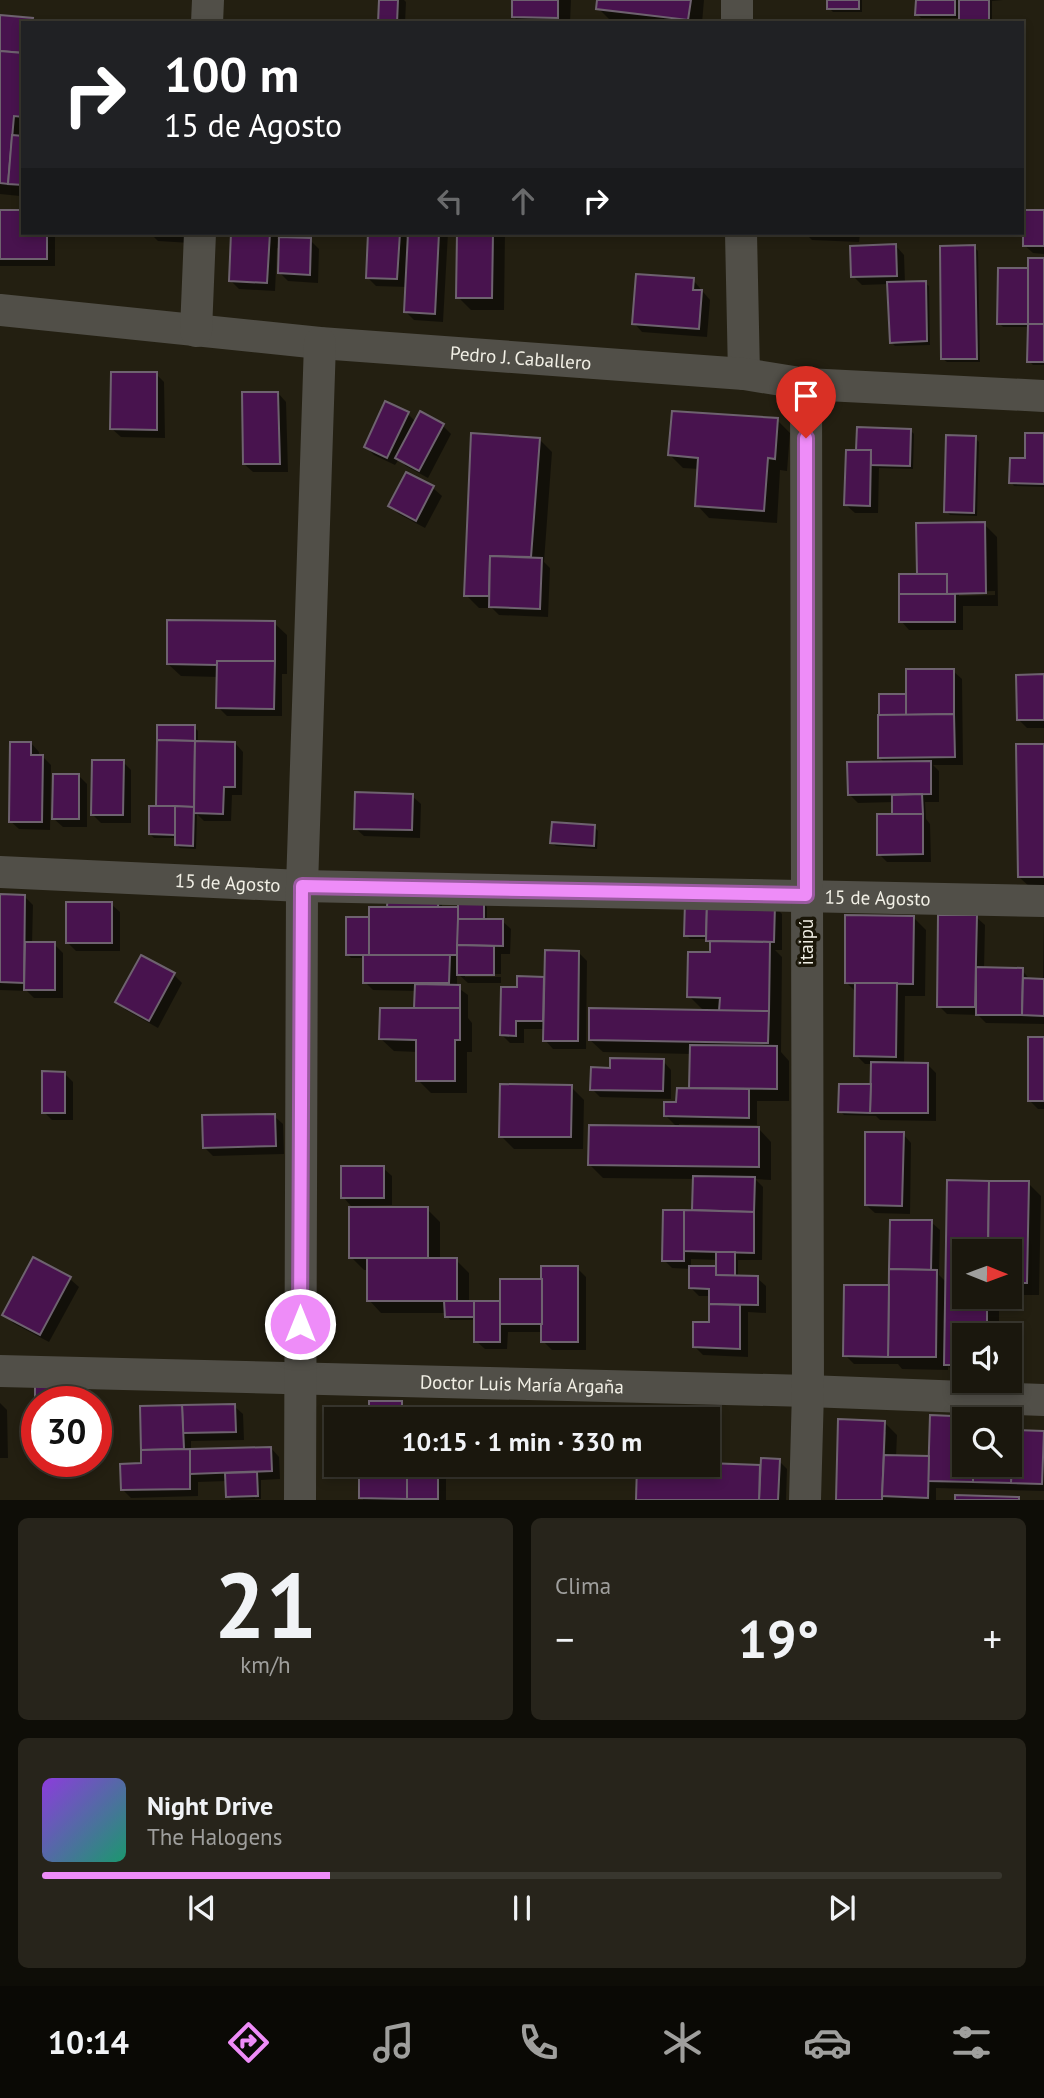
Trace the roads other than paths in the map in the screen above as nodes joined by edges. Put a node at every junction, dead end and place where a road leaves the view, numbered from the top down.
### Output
1 (208, 0) edge
2 (737, 0) edge
3 (207, 21) edge
4 (737, 21) edge
5 (200, 235) edge
6 (741, 235) edge
7 (0, 310) edge
8 (196, 331) junction
9 (320, 343) junction
10 (744, 374) junction
11 (806, 384) junction
12 (1044, 396) edge
13 (0, 872) edge
14 (302, 886) junction
15 (806, 895) junction
16 (1044, 901) edge
17 (0, 1371) edge
18 (300, 1378) junction
19 (808, 1391) junction
20 (1044, 1400) edge
21 (300, 1500) edge
22 (805, 1500) edge

1 - 3 street
2 - 4 street
5 - 8 street
6 - 10 street
7 - 8 street, Pedro J. Caballero
8 - 9 street, Pedro J. Caballero
9 - 10 street, Pedro J. Caballero
9 - 14 street
10 - 11 street, Pedro J. Caballero
11 - 12 street, Pedro J. Caballero
11 - 15 street, itaipú
13 - 14 street, 15 de Agosto
14 - 15 street, 15 de Agosto
14 - 18 street
15 - 16 street, 15 de Agosto
15 - 19 street, itaipú
17 - 18 street, Doctor Luis María Argaña
18 - 19 street, Doctor Luis María Argaña
18 - 21 street
19 - 20 street, Doctor Luis María Argaña
19 - 22 street, itaipú

